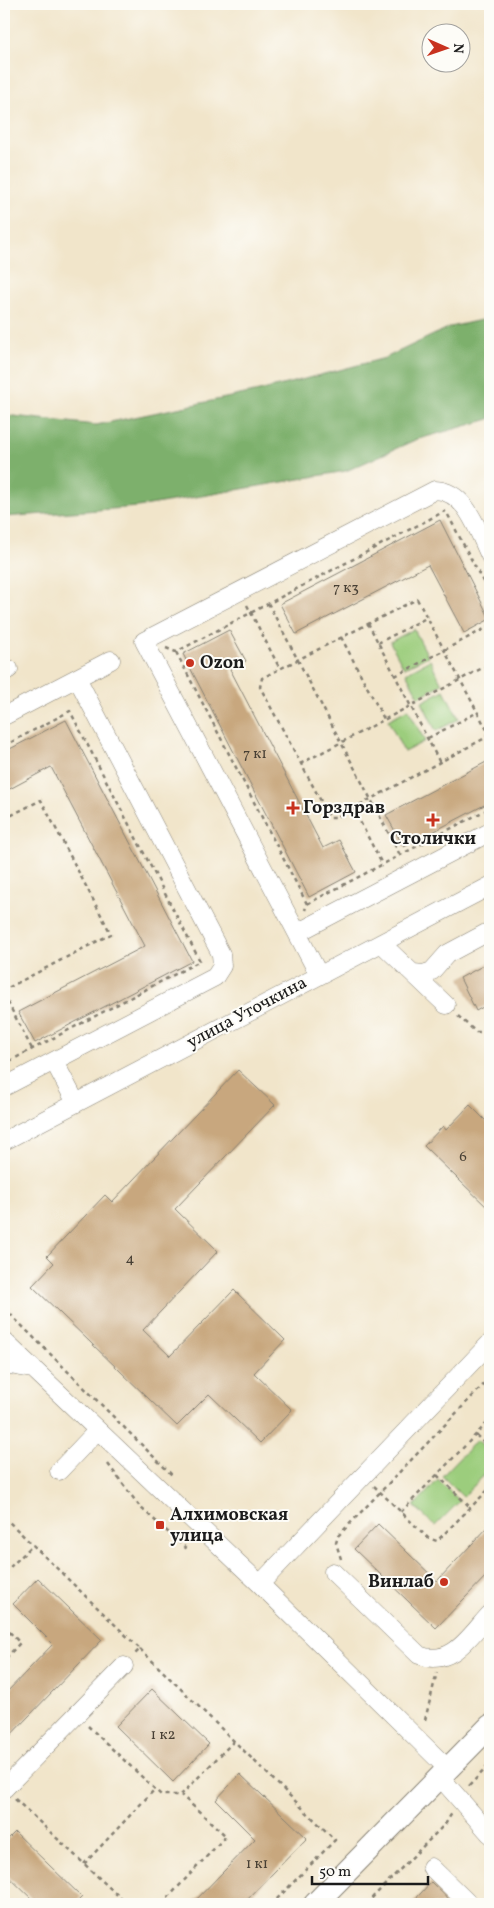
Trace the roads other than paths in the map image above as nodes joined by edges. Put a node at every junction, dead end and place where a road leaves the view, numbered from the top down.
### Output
1 (490, 556) edge
2 (111, 660) dead end
3 (77, 678) junction
4 (4, 716) edge
5 (490, 832) edge
6 (490, 886) edge
7 (490, 931) edge
8 (297, 933) junction
9 (381, 943) junction
10 (413, 973) junction
11 (319, 976) junction
12 (446, 1004) dead end
13 (54, 1060) junction
14 (4, 1087) edge
15 (76, 1103) junction
16 (4, 1141) edge
17 (4, 1341) edge
18 (490, 1343) edge
19 (4, 1364) edge
20 (32, 1369) junction
21 (97, 1430) junction
22 (59, 1471) dead end
23 (334, 1572) road end
24 (260, 1584) junction
25 (490, 1614) edge
26 (124, 1666) road end
27 (490, 1726) edge
28 (444, 1773) junction
29 (4, 1789) edge
30 (490, 1834) edge
31 (431, 1867) dead end
32 (315, 1904) edge
33 (469, 1904) edge

1 - 8 street
2 - 3 street
3 - 4 street
3 - 13 street
5 - 8 street
6 - 9 street, улица Уточкина
7 - 10 street
8 - 11 street
9 - 10 street
9 - 11 street, улица Уточкина
10 - 12 street
11 - 15 street, улица Уточкина
13 - 14 street
13 - 15 street
15 - 16 street, улица Уточкина
17 - 20 street
18 - 24 street
19 - 20 street
20 - 21 street
21 - 22 street
21 - 24 street
23 - 25 street
24 - 28 street
26 - 29 street
27 - 28 main road
28 - 30 street
28 - 32 main road
31 - 33 street

